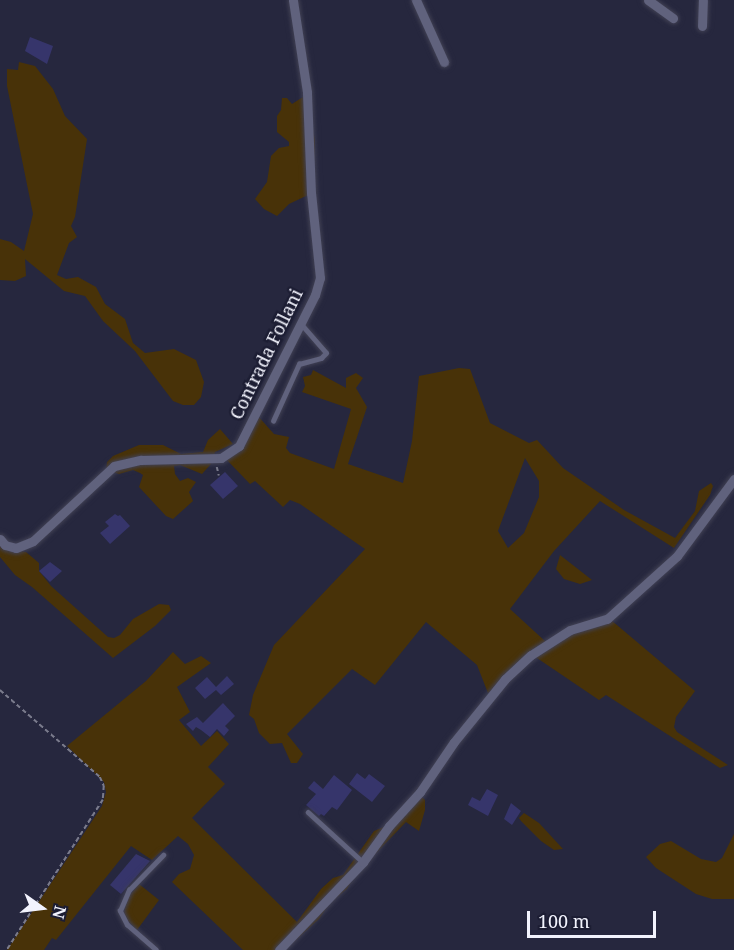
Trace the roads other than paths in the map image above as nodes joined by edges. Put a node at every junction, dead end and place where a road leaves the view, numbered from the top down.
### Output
1 (293, 0) edge
2 (416, 0) edge
3 (648, 0) edge
4 (703, 0) edge
5 (673, 18) dead end
6 (702, 26) dead end
7 (444, 62) dead end
8 (300, 324) junction
9 (273, 421) dead end
10 (734, 479) edge
11 (0, 539) edge
12 (308, 812) dead end
13 (163, 855) dead end
14 (363, 862) junction
15 (156, 950) edge
16 (279, 950) edge

1 - 8 street, Contrada Follani
2 - 7 street
3 - 5 street
4 - 6 street
8 - 9 lane
8 - 11 street, Contrada Follani
10 - 14 street
12 - 14 lane
13 - 15 lane
14 - 16 street

